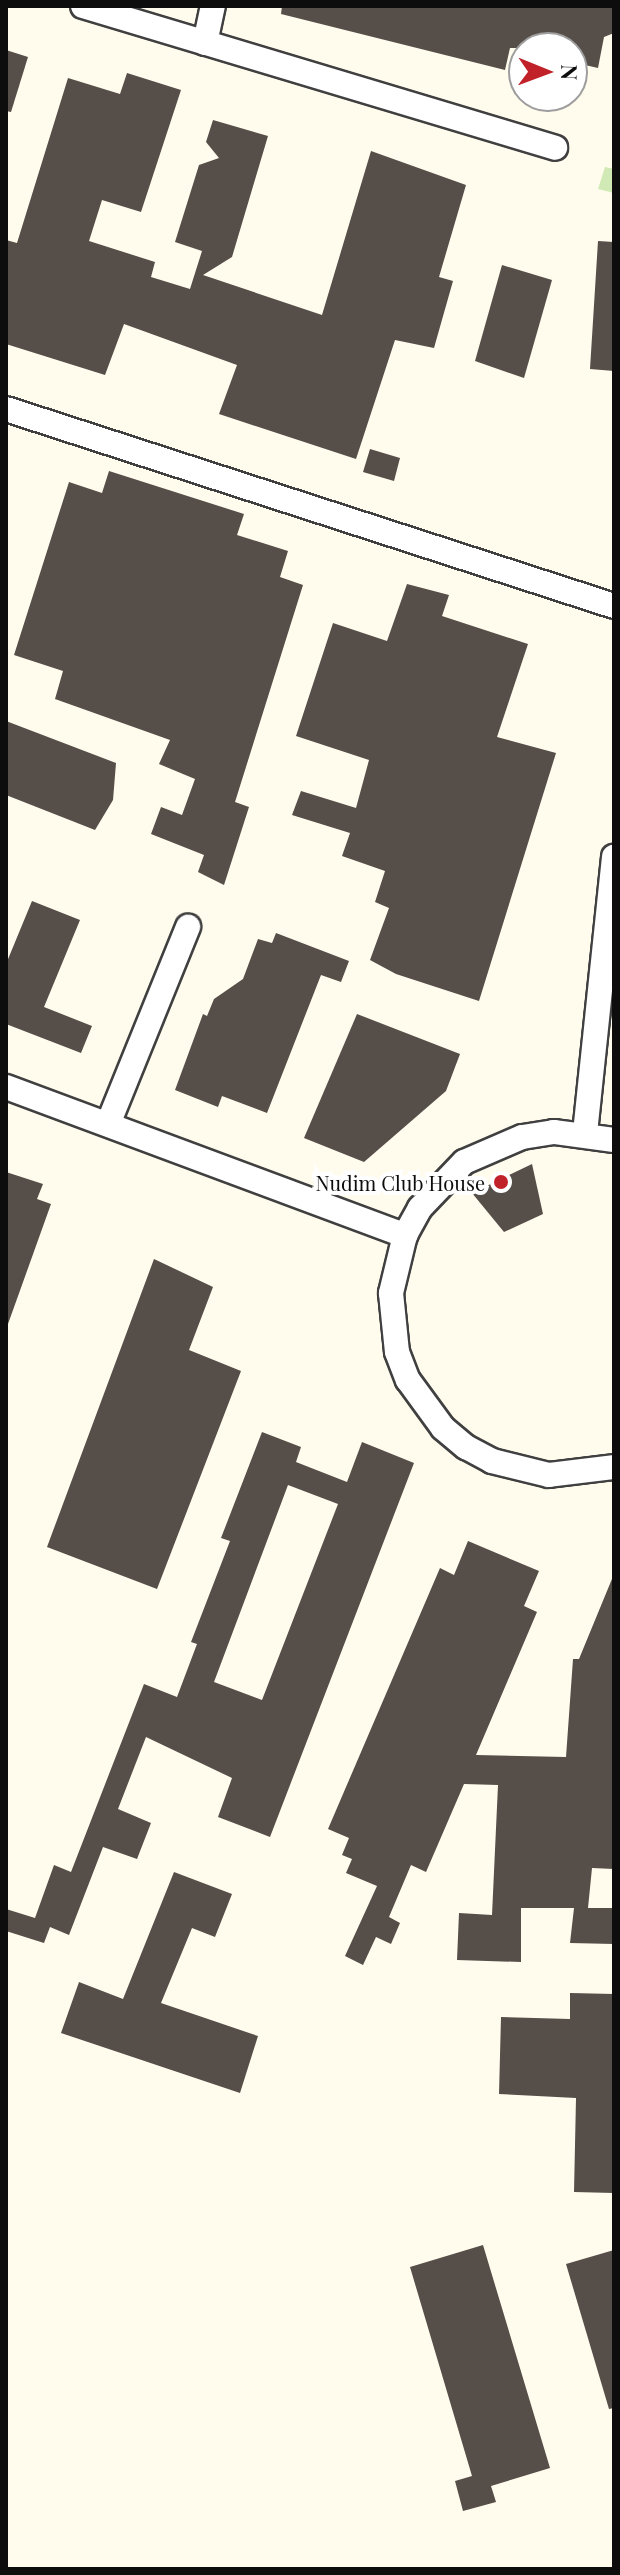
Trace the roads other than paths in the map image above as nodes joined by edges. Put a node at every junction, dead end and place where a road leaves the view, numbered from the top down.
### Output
1 (83, 6) edge
2 (213, 6) edge
3 (205, 43) junction
4 (555, 148) dead end
5 (6, 409) edge
6 (614, 606) edge
7 (614, 857) edge
8 (188, 927) dead end
9 (6, 1087) edge
10 (108, 1124) junction
11 (585, 1133) junction
12 (614, 1140) edge
13 (405, 1235) junction
14 (614, 1467) edge

1 - 3 street
2 - 3 street
3 - 4 street
5 - 6 street
7 - 11 street
8 - 10 street
9 - 10 street
10 - 13 street
11 - 12 street
11 - 13 street
13 - 14 street

